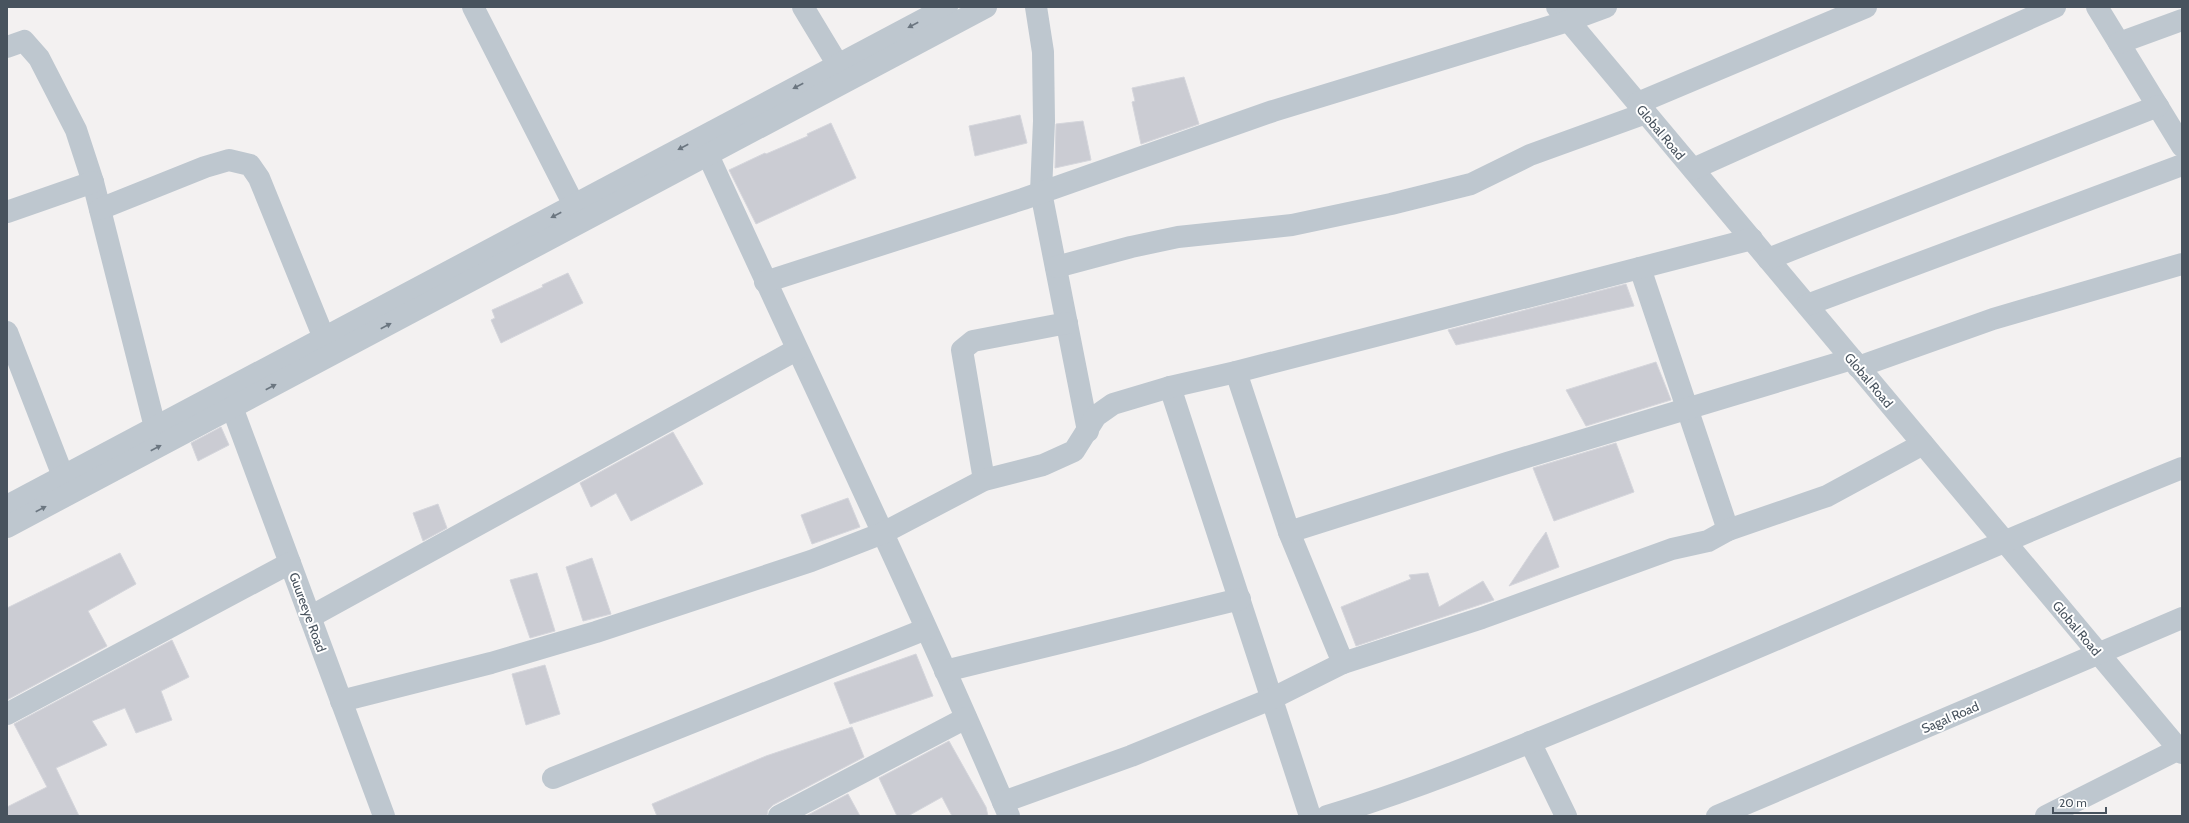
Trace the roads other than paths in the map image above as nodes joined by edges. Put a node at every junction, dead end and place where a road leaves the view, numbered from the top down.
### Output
1 (473, 7) edge
2 (803, 7) edge
3 (947, 7) edge
4 (986, 7) edge
5 (1036, 7) edge
6 (1606, 7) edge
7 (1866, 7) edge
8 (2055, 7) edge
9 (2097, 7) edge
10 (1563, 14) edge
11 (2182, 20) edge
12 (2119, 43) junction
13 (7, 47) edge
14 (838, 65) junction
15 (2158, 106) junction
16 (1642, 108) junction
17 (2181, 141) edge
18 (706, 146) junction
19 (2182, 165) edge
20 (1693, 170) junction
21 (93, 182) junction
22 (1041, 192) junction
23 (574, 205) junction
24 (100, 209) junction
25 (7, 212) edge
26 (1752, 240) junction
27 (1768, 259) junction
28 (2182, 264) edge
29 (1056, 268) junction
30 (1640, 268) junction
31 (765, 282) junction
32 (1806, 305) junction
33 (1067, 323) junction
34 (324, 338) junction
35 (8, 340) edge
36 (796, 350) junction
37 (1855, 363) junction
38 (1236, 372) junction
39 (1170, 387) junction
40 (232, 407) junction
41 (1687, 408) junction
42 (155, 427) junction
43 (1088, 431) junction
44 (1923, 444) junction
45 (2182, 468) edge
46 (63, 476) junction
47 (984, 480) junction
48 (7, 506) edge
49 (7, 527) edge
50 (1728, 530) junction
51 (1289, 532) junction
52 (883, 533) junction
53 (2004, 541) junction
54 (290, 563) junction
55 (1240, 599) junction
56 (310, 617) junction
57 (2182, 618) edge
58 (926, 629) junction
59 (2099, 654) junction
60 (1343, 663) junction
61 (945, 671) junction
62 (1271, 699) junction
63 (341, 701) junction
64 (7, 714) edge
65 (966, 718) junction
66 (1530, 742) junction
67 (2180, 751) edge
68 (553, 778) dead end
69 (1006, 809) edge
70 (384, 816) edge
71 (779, 816) edge
72 (1310, 816) edge
73 (1327, 816) edge
74 (1566, 816) edge
75 (1718, 816) edge
76 (2046, 816) edge

1 - 23 street
2 - 14 street
3 -> 14 street
4 - 18 street
5 - 22 street
6 - 10 street
7 - 16 street
8 - 20 street
9 - 12 street
10 - 16 street, Global Road
10 - 22 street
11 - 12 street
12 - 15 street
13 - 21 street
14 -> 18 street
15 - 17 street
15 - 27 street
16 - 20 street, Global Road
16 - 29 street
18 -> 23 street
18 - 31 street
40 -> 18 street
19 - 32 street
20 - 26 street, Global Road
21 - 24 street
21 - 25 street
22 - 29 street
22 - 31 street
23 -> 34 street
24 - 34 street
24 - 42 street
26 - 27 street, Global Road
26 - 30 street
27 - 32 street, Global Road
28 - 37 street
29 - 33 street
30 - 38 street
30 - 41 street
31 - 36 street
32 - 37 street, Global Road
33 - 43 street
33 - 47 street
34 - 42 street
35 - 46 street
36 - 52 street
36 - 56 street
37 - 41 street
37 - 44 street, Global Road
38 - 39 street
38 - 51 street
39 - 43 street
39 - 55 street
49 -> 40 street
40 - 54 street, Guureeye Road
41 - 50 street
41 - 51 street
42 - 46 street
43 - 47 street
44 - 50 street
44 - 53 street, Global Road
45 - 53 street
46 - 48 street
47 - 52 street
50 - 60 street
51 - 60 street
52 - 58 street
52 - 63 street
53 - 59 street, Global Road
53 - 66 street
54 - 56 street, Guureeye Road
54 - 64 street
55 - 61 street
55 - 62 street
56 - 63 street, Guureeye Road
57 - 59 street, Sagal Road
58 - 61 street
58 - 68 street
59 - 67 street, Global Road
59 - 75 street, Sagal Road
60 - 62 street
61 - 65 street
62 - 69 street
62 - 72 street
63 - 70 street, Guureeye Road
65 - 69 street
65 - 71 street
66 - 73 street
66 - 74 street
67 - 76 street

